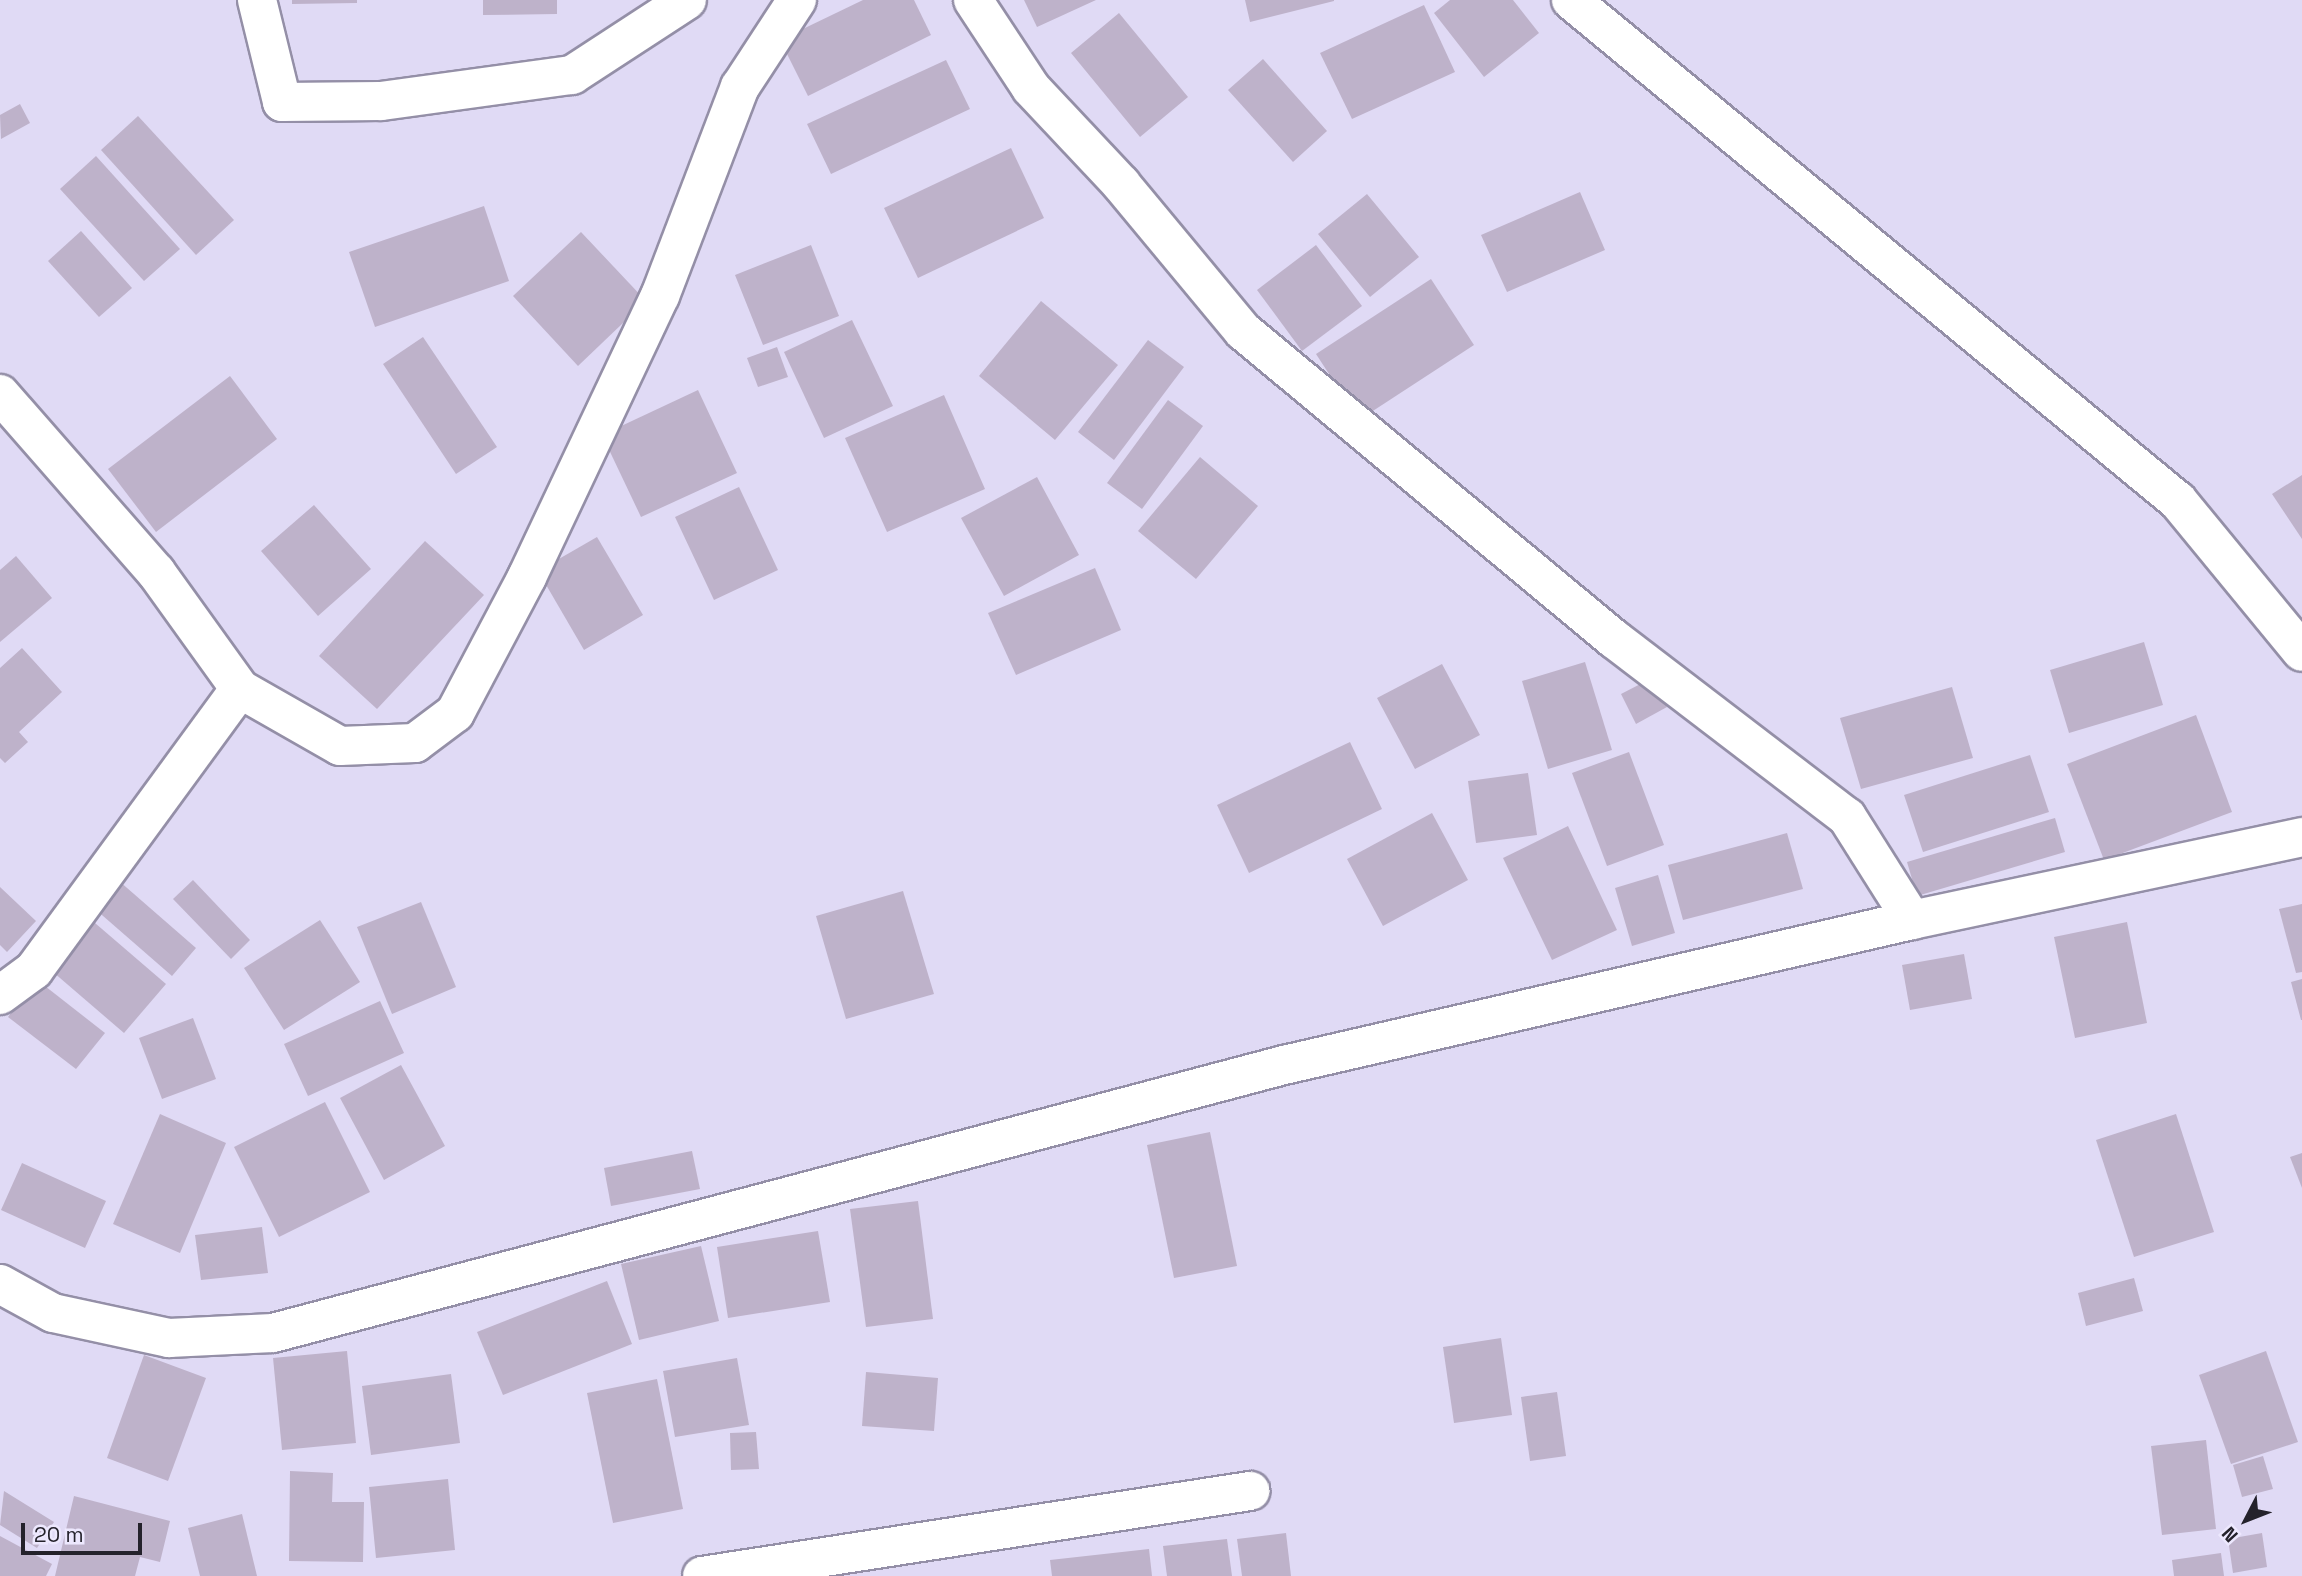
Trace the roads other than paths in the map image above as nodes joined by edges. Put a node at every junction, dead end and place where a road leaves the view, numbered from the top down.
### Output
1 (257, 0) edge
2 (687, 0) edge
3 (797, 0) edge
4 (972, 0) edge
5 (1571, 0) edge
6 (0, 395) edge
7 (2302, 652) edge
8 (240, 689) junction
9 (2302, 837) edge
10 (1912, 920) junction
11 (0, 995) edge
12 (0, 1284) edge
13 (1250, 1491) dead end
14 (702, 1576) edge

1 - 2 street
3 - 8 street
4 - 10 street
5 - 7 street
6 - 8 street
8 - 11 street
9 - 10 street
10 - 12 street
13 - 14 street

